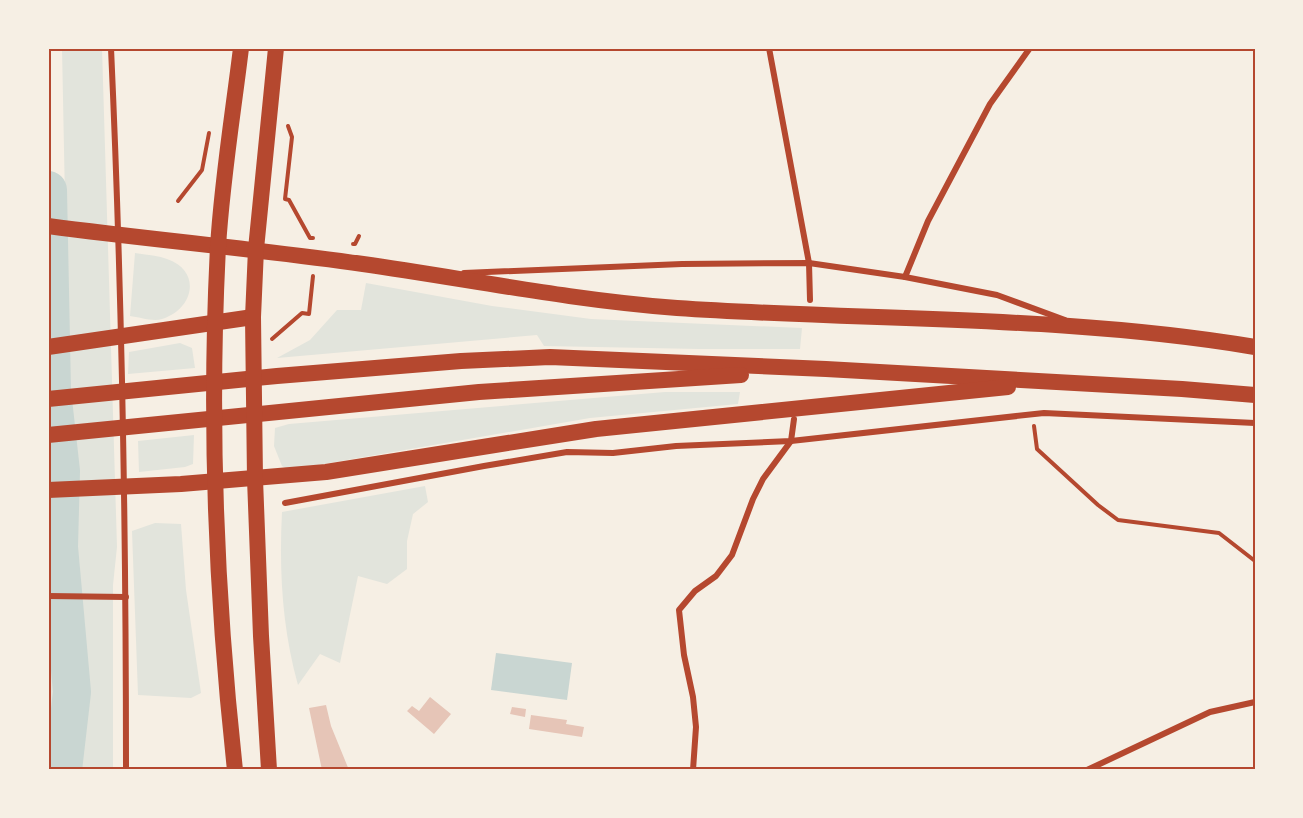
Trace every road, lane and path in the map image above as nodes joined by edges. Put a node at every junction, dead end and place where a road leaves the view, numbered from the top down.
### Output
1 (111, 48) edge
2 (241, 48) edge
3 (276, 48) edge
4 (768, 48) edge
5 (1030, 48) edge
6 (287, 123) dead end
7 (210, 125) dead end
8 (178, 201) dead end
9 (48, 226) edge
10 (359, 236) dead end
11 (318, 239) dead end
12 (355, 244) dead end
13 (218, 245) junction
14 (256, 249) junction
15 (809, 263) junction
16 (314, 271) dead end
17 (434, 274) junction
18 (905, 277) junction
19 (810, 300) dead end
20 (253, 317) junction
21 (216, 322) junction
22 (1083, 326) junction
23 (274, 340) dead end
24 (48, 347) edge
25 (1255, 347) edge
26 (826, 369) junction
27 (1050, 381) junction
28 (1255, 395) edge
29 (48, 399) edge
30 (1033, 414) junction
31 (794, 419) dead end
32 (1255, 423) edge
33 (48, 435) edge
34 (791, 441) junction
35 (255, 479) junction
36 (215, 482) junction
37 (48, 490) edge
38 (285, 503) dead end
39 (1255, 561) edge
40 (48, 596) edge
41 (126, 597) junction
42 (1255, 702) edge
43 (126, 770) edge
44 (235, 770) edge
45 (269, 770) edge
46 (693, 770) edge
47 (1087, 770) edge

1 - 41 street
2 - 13 highway
3 - 14 highway
4 - 15 street
5 - 18 street
6 - 11 path
7 - 8 path
9 - 13 highway
10 - 12 path
13 - 14 highway
13 - 21 highway
14 - 17 highway
14 - 20 highway
15 - 17 street
15 - 18 street
15 - 19 street
16 - 23 path
17 - 22 highway
18 - 22 street
20 - 21 highway
20 - 35 highway
21 - 24 highway
21 - 36 highway
22 - 25 highway
26 - 27 highway
26 - 29 highway
26 - 33 highway
27 - 28 highway
27 - 35 highway
30 - 32 street
30 - 34 street
30 - 39 path
31 - 34 street
34 - 38 street
34 - 46 street
35 - 36 highway
35 - 45 highway
36 - 37 highway
36 - 44 highway
40 - 41 street
41 - 43 street
42 - 47 street

